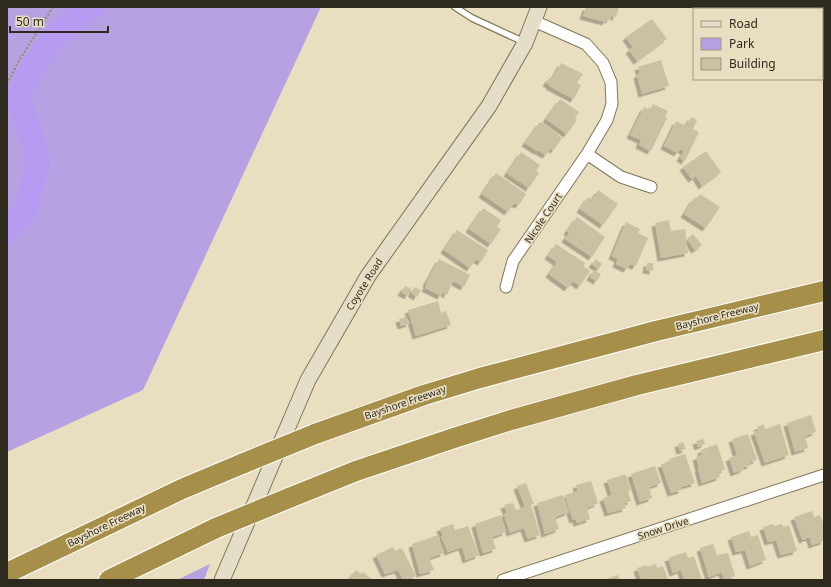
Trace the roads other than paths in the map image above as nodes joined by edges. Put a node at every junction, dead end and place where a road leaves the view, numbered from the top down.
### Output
1 (455, 7) edge
2 (536, 14) edge
3 (525, 43) junction
4 (586, 154) junction
5 (651, 187) dead end
6 (506, 287) dead end
7 (824, 291) edge
8 (824, 340) edge
9 (824, 475) edge
10 (7, 573) edge
11 (109, 580) edge
12 (222, 580) edge
13 (503, 580) edge

1 - 3 lane
2 - 3 street, Coyote Road
2 - 4 street, Nicole Court
3 - 12 street, Coyote Road
4 - 5 street
4 - 6 street, Nicole Court
7 - 10 highway, Bayshore Freeway, bridge
8 - 11 highway, bridge
9 - 13 street, Snow Drive

